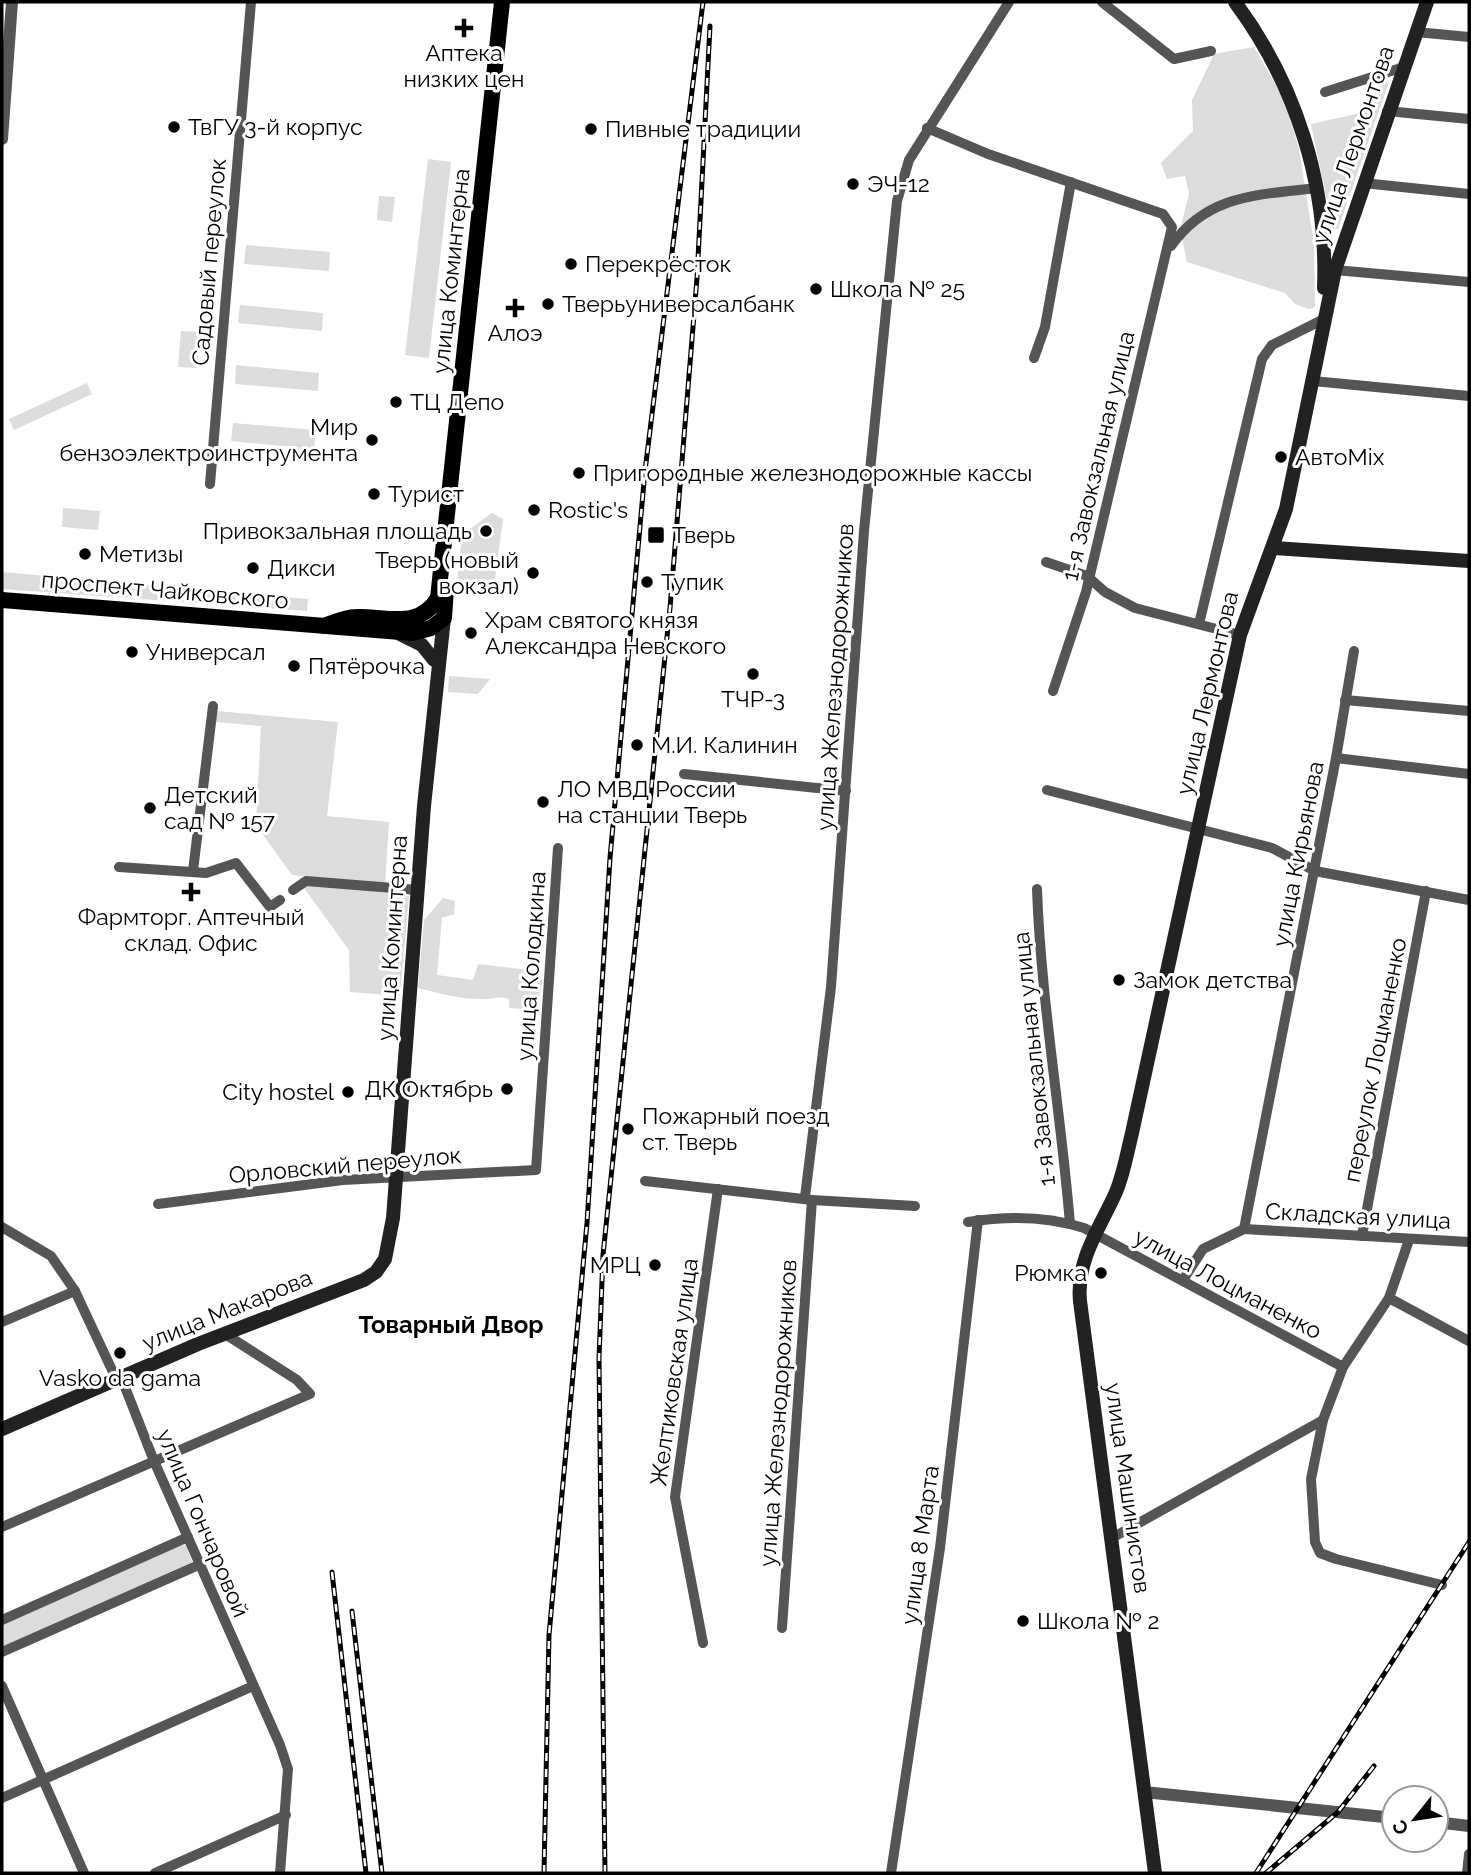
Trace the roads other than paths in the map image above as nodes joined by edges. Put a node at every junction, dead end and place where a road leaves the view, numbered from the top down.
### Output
1 (12, 2) edge
2 (251, 2) edge
3 (491, 2) edge
4 (502, 2) edge
5 (1009, 2) edge
6 (1102, 2) edge
7 (1235, 2) edge
8 (1427, 2) edge
9 (1416, 32) junction
10 (1469, 37) edge
11 (1212, 51) dead end
12 (1404, 66) junction
13 (1325, 92) dead end
14 (1387, 111) junction
15 (1469, 119) edge
16 (927, 128) junction
17 (2, 139) edge
18 (1071, 182) junction
19 (1363, 183) junction
20 (1317, 188) junction
21 (1469, 194) edge
22 (1168, 250) junction
23 (1335, 271) junction
24 (1469, 282) edge
25 (1321, 326) junction
26 (1034, 358) dead end
27 (1313, 381) junction
28 (1469, 396) edge
29 (210, 484) dead end
30 (445, 544) junction
31 (1274, 548) junction
32 (1469, 561) edge
33 (1046, 562) dead end
34 (1087, 576) junction
35 (438, 598) junction
36 (2, 600) edge
37 (408, 621) junction
38 (1199, 624) junction
39 (324, 625) junction
40 (436, 627) junction
41 (392, 631) junction
42 (1240, 635) junction
43 (1354, 651) dead end
44 (438, 656) junction
45 (1053, 691) dead end
46 (1345, 700) junction
47 (213, 706) dead end
48 (1469, 711) edge
49 (1336, 758) junction
50 (684, 774) dead end
51 (1469, 774) edge
52 (1047, 790) dead end
53 (846, 791) junction
54 (1198, 827) junction
55 (558, 848) dead end
56 (119, 867) dead end
57 (1315, 871) junction
58 (193, 872) junction
59 (1037, 889) dead end
60 (293, 890) dead end
61 (418, 890) junction
62 (1426, 891) junction
63 (280, 900) dead end
64 (1469, 900) edge
65 (536, 1170) joint
66 (396, 1176) junction
67 (645, 1181) dead end
68 (718, 1189) junction
69 (808, 1199) junction
70 (158, 1203) dead end
71 (915, 1206) dead end
72 (1070, 1224) junction
73 (2, 1227) edge
74 (1244, 1229) junction
75 (1094, 1235) junction
76 (1362, 1236) junction
77 (1409, 1240) junction
78 (1469, 1242) edge
79 (1183, 1280) junction
80 (75, 1291) junction
81 (1389, 1298) junction
82 (2, 1322) edge
83 (225, 1334) junction
84 (1469, 1341) edge
85 (1343, 1367) junction
86 (119, 1377) junction
87 (1323, 1420) junction
88 (2, 1429) edge
89 (154, 1461) junction
90 (2, 1527) edge
91 (188, 1537) junction
92 (1112, 1538) junction
93 (201, 1564) junction
94 (1442, 1585) dead end
95 (2, 1620) edge
96 (782, 1628) dead end
97 (703, 1643) dead end
98 (2, 1651) edge
99 (2, 1686) edge
100 (253, 1686) junction
101 (43, 1780) junction
102 (1144, 1792) junction
103 (2, 1798) edge
104 (286, 1815) junction
105 (1380, 1817) edge
106 (1450, 1824) edge
107 (1469, 1826) edge
108 (1469, 1854) edge
109 (84, 1873) edge
110 (155, 1873) edge
111 (280, 1873) edge
112 (891, 1873) edge
113 (1155, 1873) edge
114 (1467, 1873) edge

1 - 17 street
2 - 29 street, Садовый переулок
3 - 4 street
4 - 30 main road, улица Коминтерна
5 - 16 street, улица Железнодорожников
6 - 11 street
7 - 20 main road
8 - 9 main road, улица Лермонтова
9 - 10 street
9 - 12 main road, улица Лермонтова
12 - 13 street
12 - 14 main road, улица Лермонтова
14 - 15 street
14 - 19 main road, улица Лермонтова
16 - 18 street
16 - 53 street, улица Железнодорожников
18 - 22 street, 1-я Завокзальная улица
18 - 26 street
19 - 21 street
19 - 23 main road, улица Лермонтова
20 - 22 street
20 - 25 main road
22 - 34 street, 1-я Завокзальная улица
23 - 24 street
23 - 25 main road, улица Лермонтова
25 - 27 main road, улица Лермонтова
25 - 38 street
27 - 28 street
27 - 31 main road, улица Лермонтова
30 - 35 main road, улица Коминтерна
30 - 40 main road, улица Коминтерна
31 - 32 main road
31 - 42 main road, улица Лермонтова
33 - 34 street
34 - 38 street
34 - 45 street, 1-я Завокзальная улица
35 - 37 main road
35 - 40 main road, улица Коминтерна
36 - 39 main road, проспект Чайковского
37 - 39 main road, проспект Чайковского
37 - 40 main road
38 - 42 street
39 - 41 main road, проспект Чайковского
40 - 41 main road, проспект Чайковского
40 - 44 main road, улица Коминтерна
41 - 44 main road
42 - 54 main road, улица Лермонтова
43 - 46 street, улица Кирьянова
44 - 61 main road, улица Коминтерна
46 - 48 street
46 - 49 street, улица Кирьянова
47 - 58 street
49 - 51 street
49 - 57 street, улица Кирьянова
50 - 53 street
52 - 54 street
53 - 69 street, улица Железнодорожников
54 - 57 street
54 - 75 main road, улица Лермонтова
55 - 65 street, улица Колодкина
56 - 58 street
57 - 62 street
57 - 74 street, улица Кирьянова
58 - 63 street
59 - 72 street, 1-я Завокзальная улица
60 - 61 street
61 - 66 main road, улица Коминтерна
62 - 64 street
62 - 76 street, переулок Лоцманенко
65 - 66 street, Орловский переулок
66 - 70 street, Орловский переулок
66 - 83 main road, улица Макарова
67 - 68 street
68 - 69 street
68 - 97 street, Желтиковская улица
69 - 71 street
69 - 96 street, улица Железнодорожников
72 - 75 street
72 - 112 street, улица 8 Марта
73 - 80 street, улица Гончаровой
74 - 76 street, Складская улица
74 - 79 street, Складская улица
75 - 79 street, улица Лоцманенко
75 - 92 main road, улица Машинистов
76 - 77 street, Складская улица
77 - 78 street, Складская улица
77 - 81 street
79 - 85 street, улица Лоцманенко
80 - 82 street
80 - 86 street, улица Гончаровой
81 - 84 street
81 - 85 street
83 - 86 main road, улица Макарова
83 - 89 street
85 - 87 street
86 - 88 main road, улица Макарова
86 - 89 street, улица Гончаровой
87 - 92 street
87 - 94 street
89 - 90 street
89 - 91 street, улица Гончаровой
91 - 93 street, улица Гончаровой
91 - 95 street
92 - 102 main road, улица Машинистов
93 - 98 street
93 - 100 street, улица Гончаровой
99 - 101 street
100 - 101 street
100 - 104 street, улица Гончаровой
101 - 103 street
101 - 109 street
102 - 105 street
102 - 113 main road, улица Машинистов
104 - 110 street
104 - 111 street, улица Гончаровой
106 - 107 street
108 - 114 street

